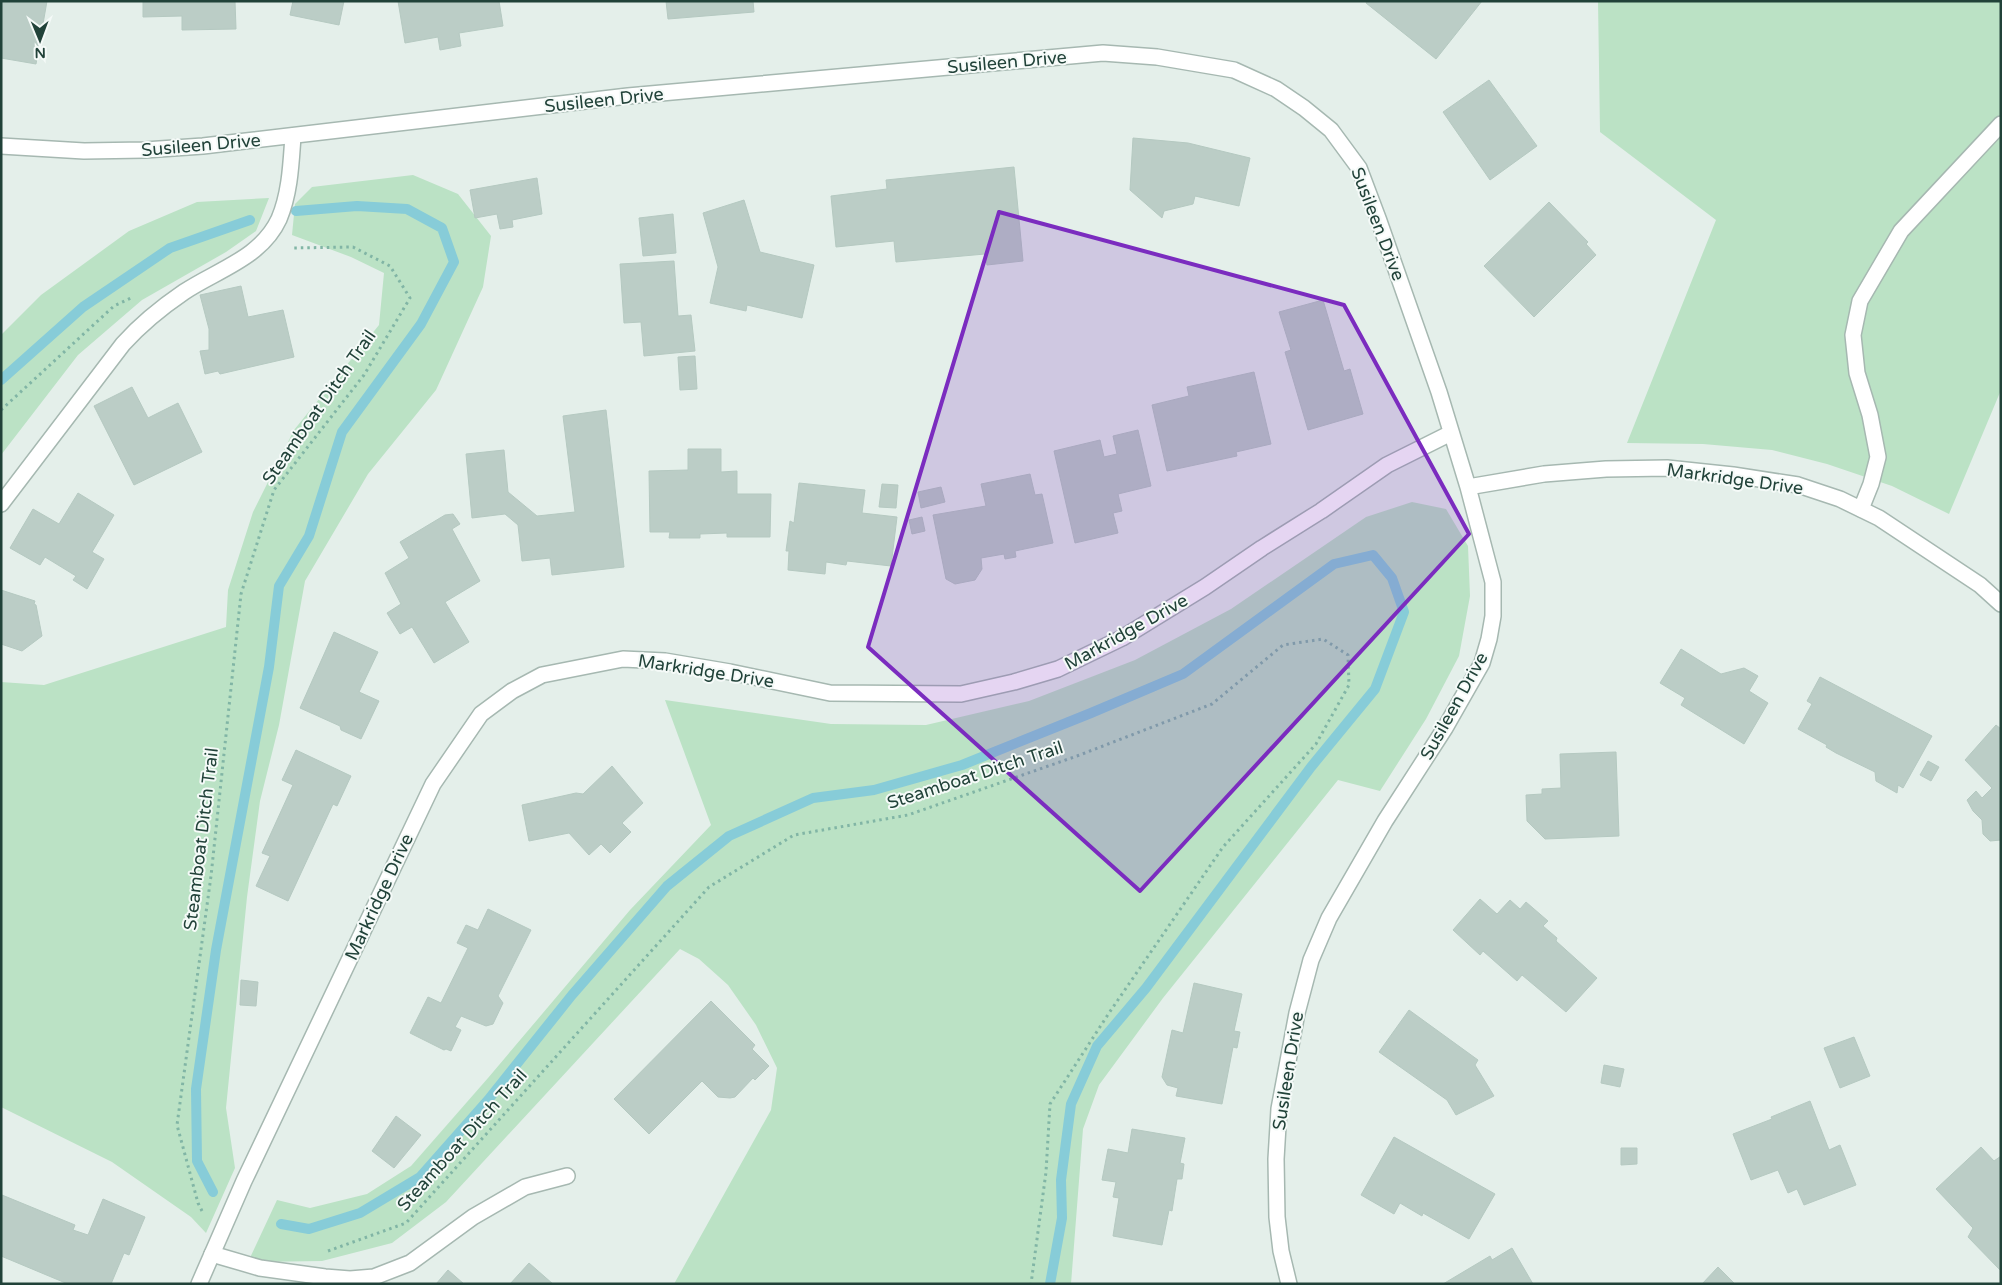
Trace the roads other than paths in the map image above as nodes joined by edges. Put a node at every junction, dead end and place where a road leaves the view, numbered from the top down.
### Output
1 (2001, 124) edge
2 (293, 136) junction
3 (1, 146) edge
4 (1452, 434) junction
5 (1468, 487) junction
6 (1, 504) edge
7 (1861, 509) junction
8 (2001, 604) edge
9 (567, 1176) dead end
10 (215, 1248) junction
11 (199, 1284) edge
12 (1289, 1284) edge

1 - 7 street
2 - 3 street, Susileen Drive
2 - 4 street, Susileen Drive
2 - 6 street
4 - 5 street, Susileen Drive
4 - 10 street, Markridge Drive
5 - 7 street, Markridge Drive
5 - 12 street, Susileen Drive
7 - 8 street, Markridge Drive
9 - 10 street
10 - 11 street, Markridge Drive

